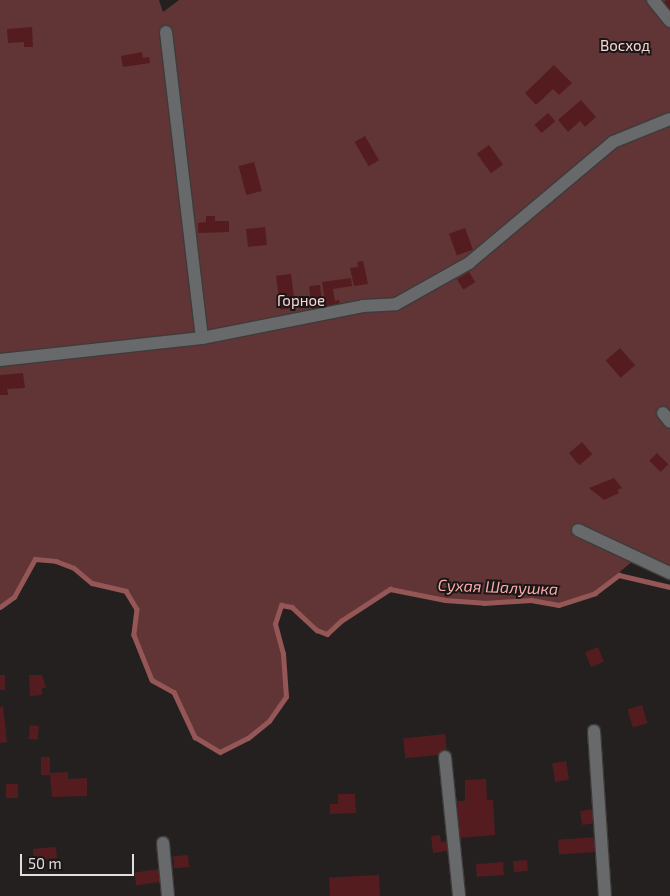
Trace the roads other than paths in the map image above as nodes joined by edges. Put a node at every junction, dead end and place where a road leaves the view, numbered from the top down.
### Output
1 (653, 0) edge
2 (670, 21) edge
3 (166, 32) dead end
4 (670, 119) edge
5 (202, 338) junction
6 (0, 360) edge
7 (578, 530) dead end
8 (670, 573) edge
9 (594, 732) dead end
10 (445, 757) dead end
11 (163, 843) dead end
12 (168, 896) edge
13 (459, 896) edge
14 (606, 896) edge

1 - 2 lane
3 - 5 lane
4 - 5 lane
5 - 6 lane
7 - 8 lane
9 - 14 lane
10 - 13 lane
11 - 12 lane

